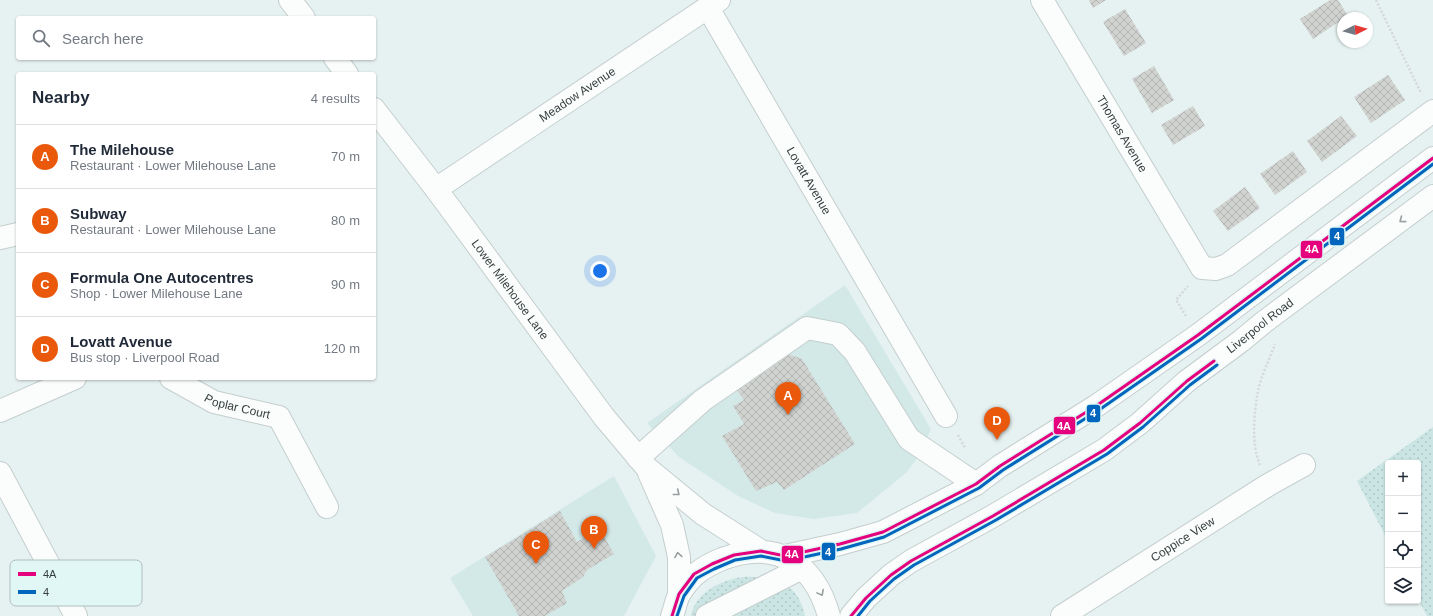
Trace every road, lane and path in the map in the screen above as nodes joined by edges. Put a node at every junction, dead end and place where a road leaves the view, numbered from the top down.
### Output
1 (290, 0) edge
2 (1042, 0) edge
3 (1376, 0) edge
4 (713, 4) edge
5 (302, 16) edge
6 (336, 60) edge
7 (346, 72) edge
8 (376, 112) edge
9 (1432, 112) edge
10 (1433, 158) edge
11 (436, 190) junction
12 (1433, 196) edge
13 (16, 234) edge
14 (0, 238) edge
15 (1202, 268) junction
16 (1264, 322) junction
17 (1198, 335) junction
18 (70, 380) edge
19 (175, 380) edge
20 (0, 411) edge
21 (946, 416) dead end
22 (642, 463) junction
23 (1304, 465) dead end
24 (0, 473) edge
25 (976, 484) junction
26 (1268, 485) junction
27 (327, 507) dead end
28 (761, 551) junction
29 (46, 560) edge
30 (794, 562) junction
31 (679, 594) junction
32 (71, 606) edge
33 (76, 616) edge
34 (672, 616) edge
35 (707, 616) edge
36 (829, 616) edge
37 (852, 616) edge
38 (1062, 616) edge

1 - 5 main road
2 - 15 main road, Thomas Avenue
3 - 9 path
4 - 11 main road, Meadow Avenue
4 - 21 main road, Lovatt Avenue
6 - 7 main road
8 - 11 main road, Lower Milehouse Lane
9 - 15 main road
10 - 17 main road
11 - 22 main road, Lower Milehouse Lane
12 -> 16 main road, Liverpool Road
13 - 14 main road
15 - 17 path
16 - 26 path
16 - 37 main road, Liverpool Road
17 - 25 main road
18 - 20 main road
19 - 27 main road, Poplar Court
22 - 25 main road
22 -> 28 main road, Lower Milehouse Lane
31 -> 22 main road, Lower Milehouse Lane
23 - 26 main road, Coppice View
24 - 29 main road
25 - 30 main road
26 - 38 main road, Coppice View
28 - 30 main road
28 - 31 main road
30 - 35 main road
30 -> 36 main road
31 - 34 main road
32 - 33 main road

